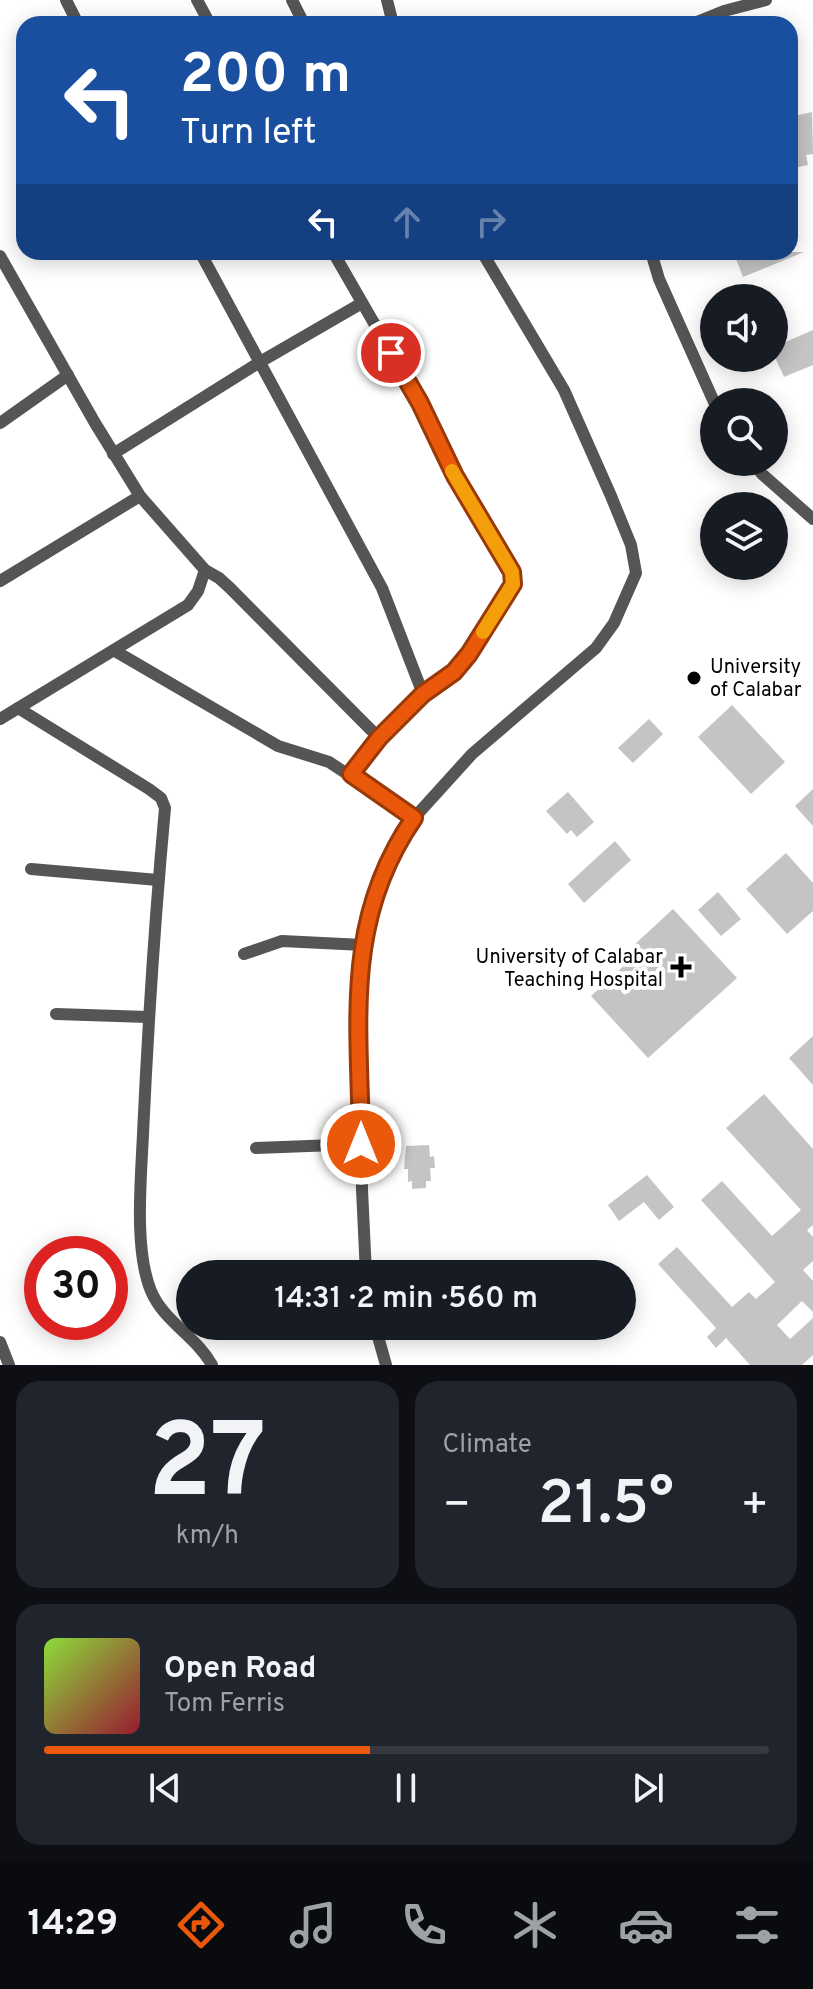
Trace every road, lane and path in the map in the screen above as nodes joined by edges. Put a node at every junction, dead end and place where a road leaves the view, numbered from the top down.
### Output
1 (766, 0) edge
2 (712, 16) edge
3 (0, 256) edge
4 (204, 260) edge
5 (338, 260) edge
6 (487, 260) edge
7 (653, 260) edge
8 (4, 272) edge
9 (362, 303) junction
10 (260, 362) junction
11 (68, 375) junction
12 (708, 388) edge
13 (0, 423) edge
14 (113, 454) junction
15 (766, 476) edge
16 (140, 496) junction
17 (813, 519) edge
18 (205, 570) junction
19 (0, 581) edge
20 (115, 651) junction
21 (423, 694) junction
22 (18, 708) junction
23 (0, 719) edge
24 (379, 738) junction
25 (351, 774) junction
26 (414, 818) junction
27 (31, 869) dead end
28 (158, 880) junction
29 (363, 945) junction
30 (244, 954) dead end
31 (56, 1014) dead end
32 (148, 1017) junction
33 (361, 1144) junction
34 (256, 1148) dead end
35 (365, 1260) edge
36 (379, 1340) edge
37 (0, 1342) edge
38 (9, 1365) edge
39 (212, 1365) edge
40 (386, 1365) edge

1 - 2 street
3 - 8 street
4 - 10 street
5 - 9 street
6 - 26 street
7 - 12 street
8 - 11 street
9 - 10 street
9 - 21 street
10 - 14 street
10 - 21 street
11 - 13 street
11 - 14 street
14 - 16 street
15 - 17 street
16 - 18 street
16 - 19 street
18 - 20 street
18 - 24 street
20 - 22 street
20 - 25 street
21 - 24 street
22 - 23 street
22 - 28 street
24 - 25 street
25 - 26 street
26 - 29 street
27 - 28 street
28 - 32 street
29 - 30 street
29 - 33 street
31 - 32 street
32 - 39 street
33 - 34 street
33 - 35 street
36 - 40 street
37 - 38 street

